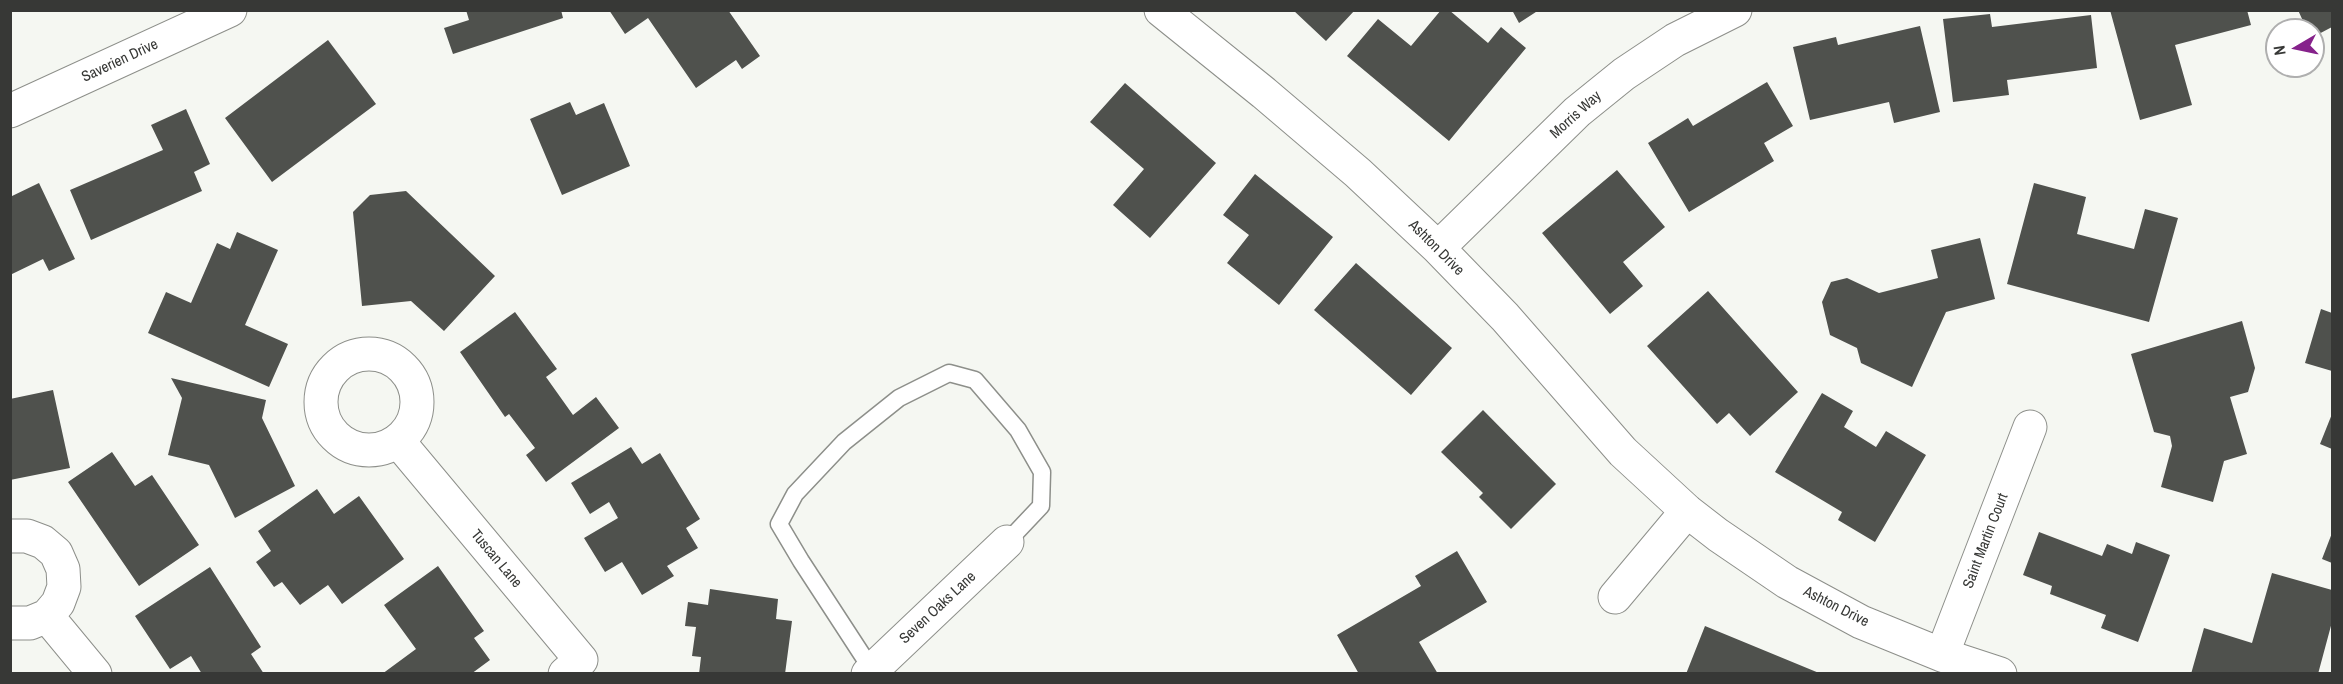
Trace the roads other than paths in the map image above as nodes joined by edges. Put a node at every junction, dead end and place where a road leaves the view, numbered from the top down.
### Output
1 (230, 10) edge
2 (1161, 10) edge
3 (1735, 10) edge
4 (10, 111) edge
5 (1438, 248) junction
6 (2030, 427) dead end
7 (398, 441) dead end
8 (1687, 511) junction
9 (10, 536) edge
10 (1007, 542) joint
11 (1615, 597) dead end
12 (47, 616) junction
13 (10, 623) edge
14 (1942, 655) junction
15 (870, 672) edge
16 (95, 674) edge
17 (565, 674) edge
18 (2000, 674) edge

1 - 4 street, Saverien Drive
2 - 5 street, Ashton Drive
3 - 5 street, Morris Way
5 - 8 street, Ashton Drive
6 - 14 street, Saint Martin Court
7 - 17 street, Tuscan Lane
8 - 11 street
8 - 14 street, Ashton Drive
9 - 12 street
10 - 15 street, Seven Oaks Lane
10 - 15 lane
12 - 13 street
12 - 16 street
14 - 18 street, Ashton Drive

